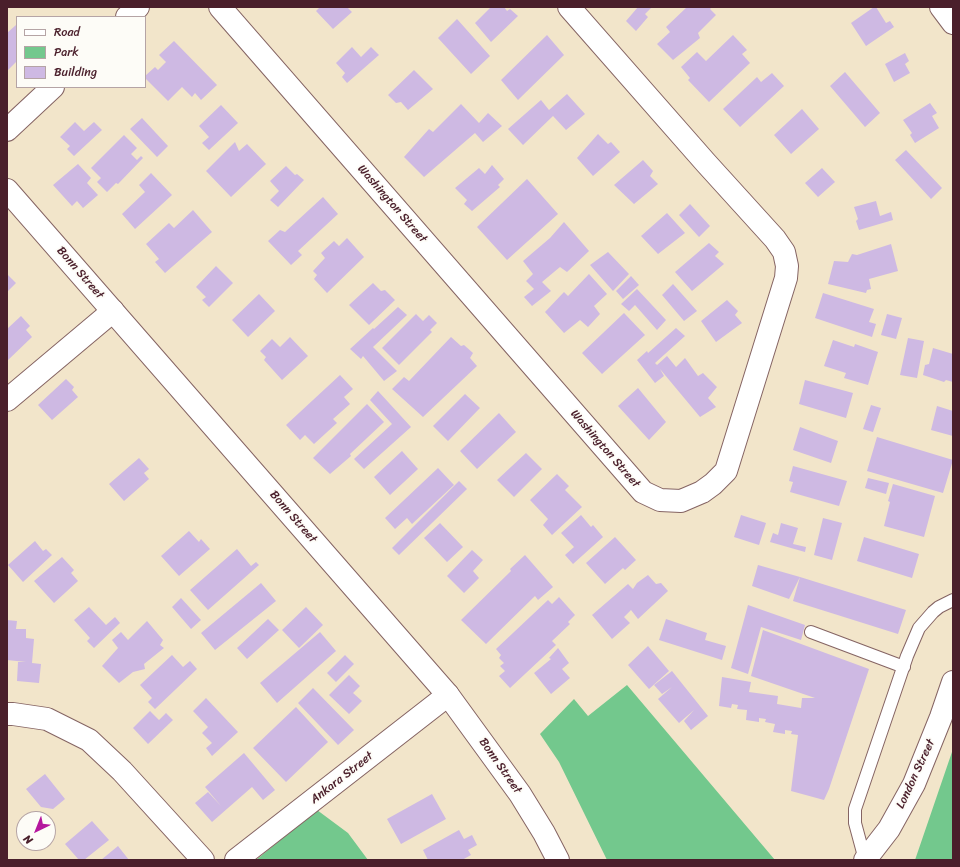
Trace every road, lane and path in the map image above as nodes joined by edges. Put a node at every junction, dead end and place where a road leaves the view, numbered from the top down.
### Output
1 (138, 7) edge
2 (220, 7) edge
3 (569, 7) edge
4 (941, 7) edge
5 (129, 16) edge
6 (953, 23) edge
7 (52, 88) edge
8 (7, 130) edge
9 (7, 190) edge
10 (113, 311) junction
11 (7, 400) edge
12 (953, 600) edge
13 (811, 632) dead end
14 (904, 667) junction
15 (953, 682) edge
16 (448, 695) junction
17 (7, 714) edge
18 (203, 860) edge
19 (236, 860) edge
20 (558, 860) edge
21 (865, 860) edge

1 - 5 street
2 - 3 street, Washington Street
4 - 6 street
7 - 8 street
9 - 10 street, Bonn Street
10 - 11 street
10 - 16 street, Bonn Street
12 - 14 lane
13 - 14 lane
14 - 21 lane
15 - 21 street, London Street
16 - 19 street, Ankara Street
16 - 20 street, Bonn Street
17 - 18 street

